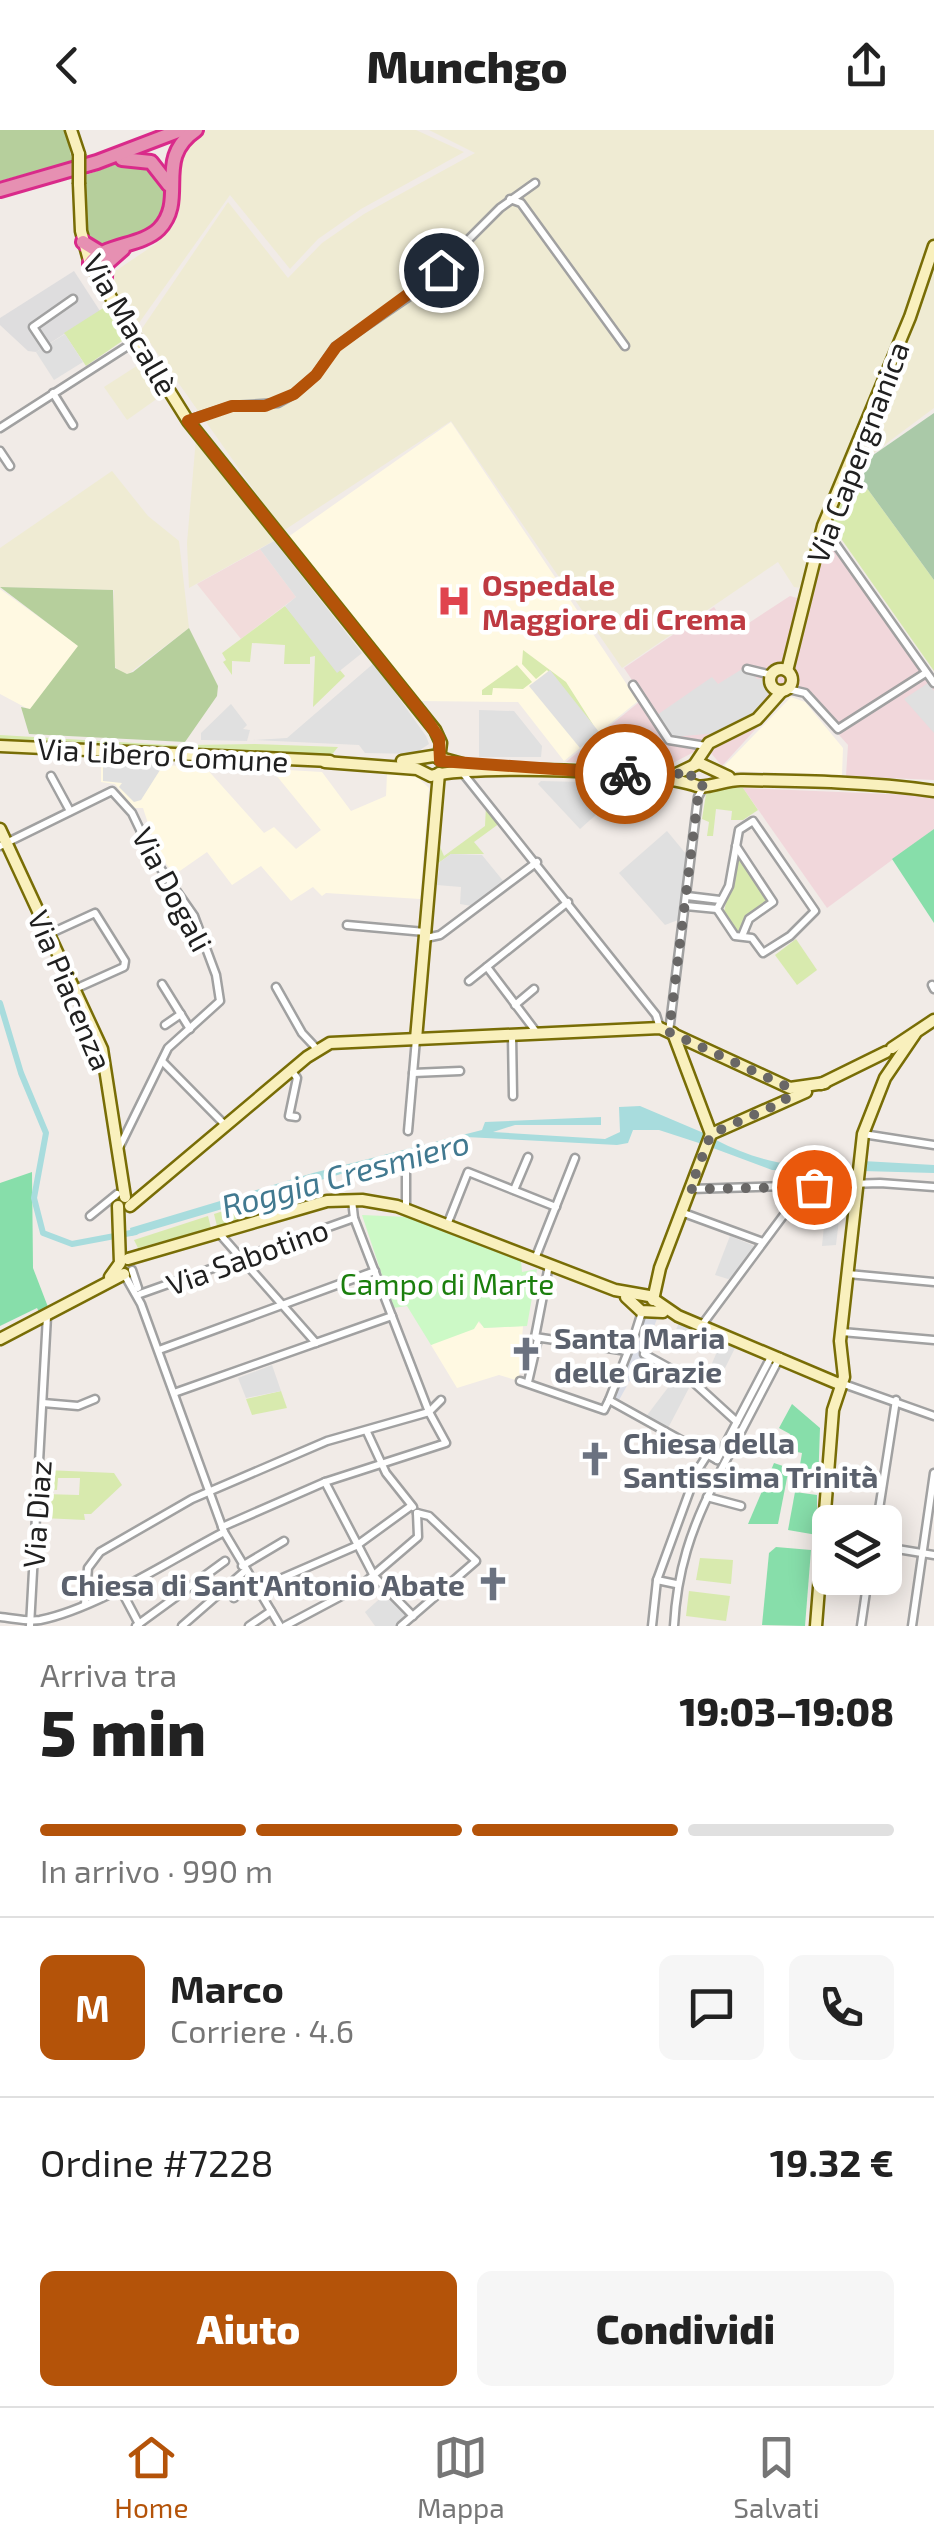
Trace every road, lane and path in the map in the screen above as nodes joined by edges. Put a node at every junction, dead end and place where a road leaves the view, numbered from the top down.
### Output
1 (71, 130) edge
2 (181, 130) edge
3 (196, 130) edge
4 (48, 178) junction
5 (534, 182) dead end
6 (2, 189) edge
7 (172, 192) junction
8 (508, 200) junction
9 (84, 242) junction
10 (934, 246) edge
11 (103, 258) junction
12 (90, 264) junction
13 (104, 289) junction
14 (73, 299) dead end
15 (136, 340) junction
16 (625, 346) dead end
17 (47, 348) dead end
18 (53, 394) junction
19 (188, 421) junction
20 (73, 425) dead end
21 (0, 428) edge
22 (0, 451) edge
23 (10, 466) dead end
24 (822, 526) junction
25 (818, 540) junction
26 (834, 546) junction
27 (746, 669) dead end
28 (782, 669) junction
29 (924, 674) junction
30 (934, 684) edge
31 (633, 685) dead end
32 (780, 692) junction
33 (0, 746) edge
34 (706, 746) junction
35 (434, 766) junction
36 (711, 769) junction
37 (461, 771) junction
38 (547, 772) junction
39 (51, 776) dead end
40 (738, 780) junction
41 (697, 781) junction
42 (934, 788) edge
43 (70, 811) junction
44 (0, 829) edge
45 (4, 845) edge
46 (736, 846) junction
47 (536, 862) junction
48 (687, 896) junction
49 (720, 900) junction
50 (568, 902) junction
51 (686, 906) junction
52 (717, 909) junction
53 (347, 926) dead end
54 (49, 934) junction
55 (424, 935) junction
56 (741, 937) junction
57 (487, 966) junction
58 (469, 980) dead end
59 (162, 984) dead end
60 (276, 988) dead end
61 (534, 989) dead end
62 (74, 990) junction
63 (515, 1004) junction
64 (181, 1014) junction
65 (934, 1020) edge
66 (165, 1025) dead end
67 (190, 1030) junction
68 (667, 1031) junction
69 (538, 1034) junction
70 (512, 1035) junction
71 (416, 1039) junction
72 (696, 1044) junction
73 (317, 1048) junction
74 (682, 1053) junction
75 (892, 1056) junction
76 (162, 1061) junction
77 (291, 1070) junction
78 (460, 1071) dead end
79 (413, 1073) junction
80 (824, 1082) junction
81 (790, 1088) junction
82 (513, 1096) dead end
83 (785, 1101) junction
84 (296, 1117) dead end
85 (707, 1118) junction
86 (225, 1125) junction
87 (724, 1126) junction
88 (408, 1131) dead end
89 (711, 1134) junction
90 (863, 1134) junction
91 (934, 1145) edge
92 (116, 1157) junction
93 (528, 1157) dead end
94 (575, 1158) dead end
95 (406, 1165) dead end
96 (858, 1181) junction
97 (934, 1186) edge
98 (791, 1188) junction
99 (690, 1189) junction
100 (514, 1190) junction
101 (352, 1200) junction
102 (123, 1202) junction
103 (556, 1206) junction
104 (406, 1210) junction
105 (681, 1212) junction
106 (90, 1216) dead end
107 (354, 1218) junction
108 (447, 1226) junction
109 (218, 1232) junction
110 (122, 1242) junction
111 (763, 1242) junction
112 (242, 1258) junction
113 (535, 1259) junction
114 (129, 1264) junction
115 (549, 1264) junction
116 (376, 1271) junction
117 (847, 1274) junction
118 (934, 1282) edge
119 (140, 1294) junction
120 (645, 1303) junction
121 (142, 1304) junction
122 (283, 1304) junction
123 (46, 1316) junction
124 (392, 1316) junction
125 (702, 1325) junction
126 (840, 1336) junction
127 (538, 1339) junction
128 (0, 1340) edge
129 (934, 1340) edge
130 (316, 1343) junction
131 (158, 1350) junction
132 (628, 1351) junction
133 (644, 1354) dead end
134 (776, 1355) junction
135 (836, 1378) junction
136 (174, 1393) junction
137 (96, 1399) dead end
138 (441, 1400) dead end
139 (896, 1400) junction
140 (611, 1401) junction
141 (43, 1403) junction
142 (752, 1404) junction
143 (429, 1412) junction
144 (934, 1416) edge
145 (737, 1422) junction
146 (368, 1432) junction
147 (706, 1457) junction
148 (717, 1460) junction
149 (381, 1464) junction
150 (721, 1470) junction
151 (698, 1471) junction
152 (934, 1473) edge
153 (716, 1480) junction
154 (325, 1482) junction
155 (208, 1491) junction
156 (707, 1498) junction
157 (828, 1505) edge
158 (880, 1505) edge
159 (741, 1506) dead end
160 (414, 1510) junction
161 (677, 1520) junction
162 (692, 1525) junction
163 (224, 1529) junction
164 (284, 1541) dead end
165 (356, 1546) junction
166 (902, 1550) edge
167 (922, 1553) junction
168 (934, 1555) edge
169 (224, 1561) dead end
170 (244, 1569) junction
171 (374, 1576) junction
172 (657, 1580) junction
173 (676, 1584) junction
174 (255, 1586) junction
175 (122, 1590) junction
176 (820, 1595) edge
177 (866, 1595) edge
178 (234, 1598) dead end
179 (85, 1604) junction
180 (271, 1610) junction
181 (412, 1616) junction
182 (0, 1617) edge
183 (30, 1623) edge
184 (138, 1626) edge
185 (182, 1626) edge
186 (248, 1626) edge
187 (283, 1626) edge
188 (402, 1626) edge
189 (652, 1626) edge
190 (674, 1626) edge
191 (816, 1626) edge
192 (861, 1626) edge
193 (912, 1626) edge

1 - 9 street, Via Macallè, bridge
2 - 4 highway
3 - 7 highway
4 - 6 highway
4 - 7 highway
5 - 8 street
7 - 11 highway
8 - 16 street
8 - 19 street
9 - 11 highway
9 - 12 street, Via Macallè
10 - 24 street, Via Capergnanica
11 - 12 highway
11 - 13 highway
12 - 13 street, Via Macallè
13 - 15 street, Via Macallè
14 - 17 street
15 - 18 street
15 - 19 street, Via Macallè
18 - 20 street
18 - 21 street
19 - 35 street, Via Macallè
22 - 23 street
24 - 25 street, Via Capergnanica
24 - 26 street
25 - 26 street
25 - 28 street, Via Capergnanica
26 - 29 street
27 - 28 street
28 - 32 street, Via Capergnanica
28 - 32 street, Via Capergnanica
29 - 30 street
29 - 32 street
31 - 34 street
32 - 34 street
33 - 35 street, Via Libero Comune
34 - 36 street
34 - 41 street
35 - 37 street, Via Libero Comune
35 - 38 street, Via Libero Comune
35 - 55 street
36 - 40 street, Via Libero Comune
36 - 41 street
36 - 41 street, Via Libero Comune
37 - 38 street, Via Libero Comune
37 - 47 street
38 - 41 street, Via Libero Comune
39 - 43 street
40 - 41 street, Via Libero Comune
40 - 42 street, Via Libero Comune
41 - 48 street
43 - 45 street, Via Dogali
43 - 67 street, Via Dogali
44 - 45 street, Via Piacenza
45 - 54 street, Via Piacenza
46 - 49 street
46 - 56 street
46 - 56 street
47 - 50 street
47 - 55 street
48 - 49 street
48 - 51 street
49 - 52 street
50 - 57 street
50 - 68 street
51 - 52 street
51 - 68 street
52 - 56 street
53 - 55 street
54 - 62 street, Via Piacenza
54 - 62 street
55 - 71 street
57 - 58 street
57 - 63 street
59 - 64 street, Via Dogali
60 - 73 street
61 - 63 street
62 - 92 street, Via Piacenza
63 - 69 street
64 - 66 street
64 - 67 street, Via Dogali
65 - 75 street
67 - 76 street, Via Dogali
68 - 69 street
68 - 72 street
68 - 74 street
69 - 70 street
70 - 71 street
70 - 82 street
71 - 73 street
71 - 79 street
72 - 74 street
72 - 81 street
73 - 77 street
74 - 85 street
75 - 80 street
75 - 90 street
76 - 86 street
76 - 92 street, Via Dogali
77 - 84 street
77 - 86 street
78 - 79 street
79 - 88 street
80 - 81 street
80 - 83 street
81 - 83 street
83 - 87 street
85 - 87 street
85 - 89 street
86 - 102 street
87 - 89 street
89 - 99 street
90 - 91 street
90 - 96 street
92 - 102 street, Via Piacenza
93 - 100 street
94 - 103 street
95 - 104 street
96 - 97 street
96 - 98 street
96 - 117 street
98 - 99 street
98 - 111 street
99 - 105 street
100 - 103 street
100 - 108 street
101 - 104 street
101 - 107 street
101 - 109 street
102 - 106 street
102 - 110 street
103 - 113 street
104 - 108 street
105 - 111 street
105 - 120 street
107 - 112 street, Via Sabotino
107 - 116 street
108 - 113 street
109 - 112 street
109 - 114 street
110 - 114 street
110 - 114 street
111 - 125 street
112 - 119 street, Via Sabotino
112 - 122 street
113 - 115 street
114 - 119 street
114 - 121 street
114 - 123 street
115 - 120 street
115 - 127 street
116 - 122 street
116 - 124 street
117 - 118 street
117 - 126 street
119 - 121 street
120 - 125 street
120 - 132 street
121 - 131 street
122 - 130 street
122 - 131 street
123 - 128 street
123 - 141 street, Via Diaz
124 - 130 street
124 - 143 street
125 - 134 street
126 - 129 street
126 - 135 street
127 - 132 street
127 - 140 street
130 - 136 street
131 - 136 street
132 - 140 street
133 - 145 street
134 - 135 street
134 - 142 street
135 - 139 street
135 - 157 street
136 - 155 street
137 - 141 street
138 - 143 street
139 - 144 street
139 - 158 street
140 - 147 street
141 - 183 street, Via Diaz
142 - 145 street
142 - 150 street
143 - 146 street
143 - 149 street
145 - 148 street
146 - 149 street
146 - 155 street
147 - 148 street
147 - 151 street
148 - 150 street
149 - 154 street
149 - 160 street
150 - 153 street
151 - 153 street
151 - 161 street
152 - 167 street
153 - 156 street
154 - 163 street
154 - 165 street
155 - 163 street
155 - 179 street
156 - 159 street
156 - 162 street
160 - 165 street
160 - 171 street
160 - 181 street
161 - 162 street
161 - 172 street
162 - 173 street
163 - 170 street
163 - 175 street
164 - 170 street
165 - 171 street
165 - 174 street
166 - 167 street
167 - 168 street
167 - 193 street
169 - 184 street
170 - 174 street
170 - 185 street
171 - 181 street
171 - 187 street
172 - 173 street
172 - 189 street
173 - 190 street
174 - 178 street
174 - 180 street
175 - 179 street
175 - 184 street
176 - 191 street
177 - 192 street
179 - 183 street
180 - 186 street
180 - 187 street
181 - 188 street
182 - 183 street

